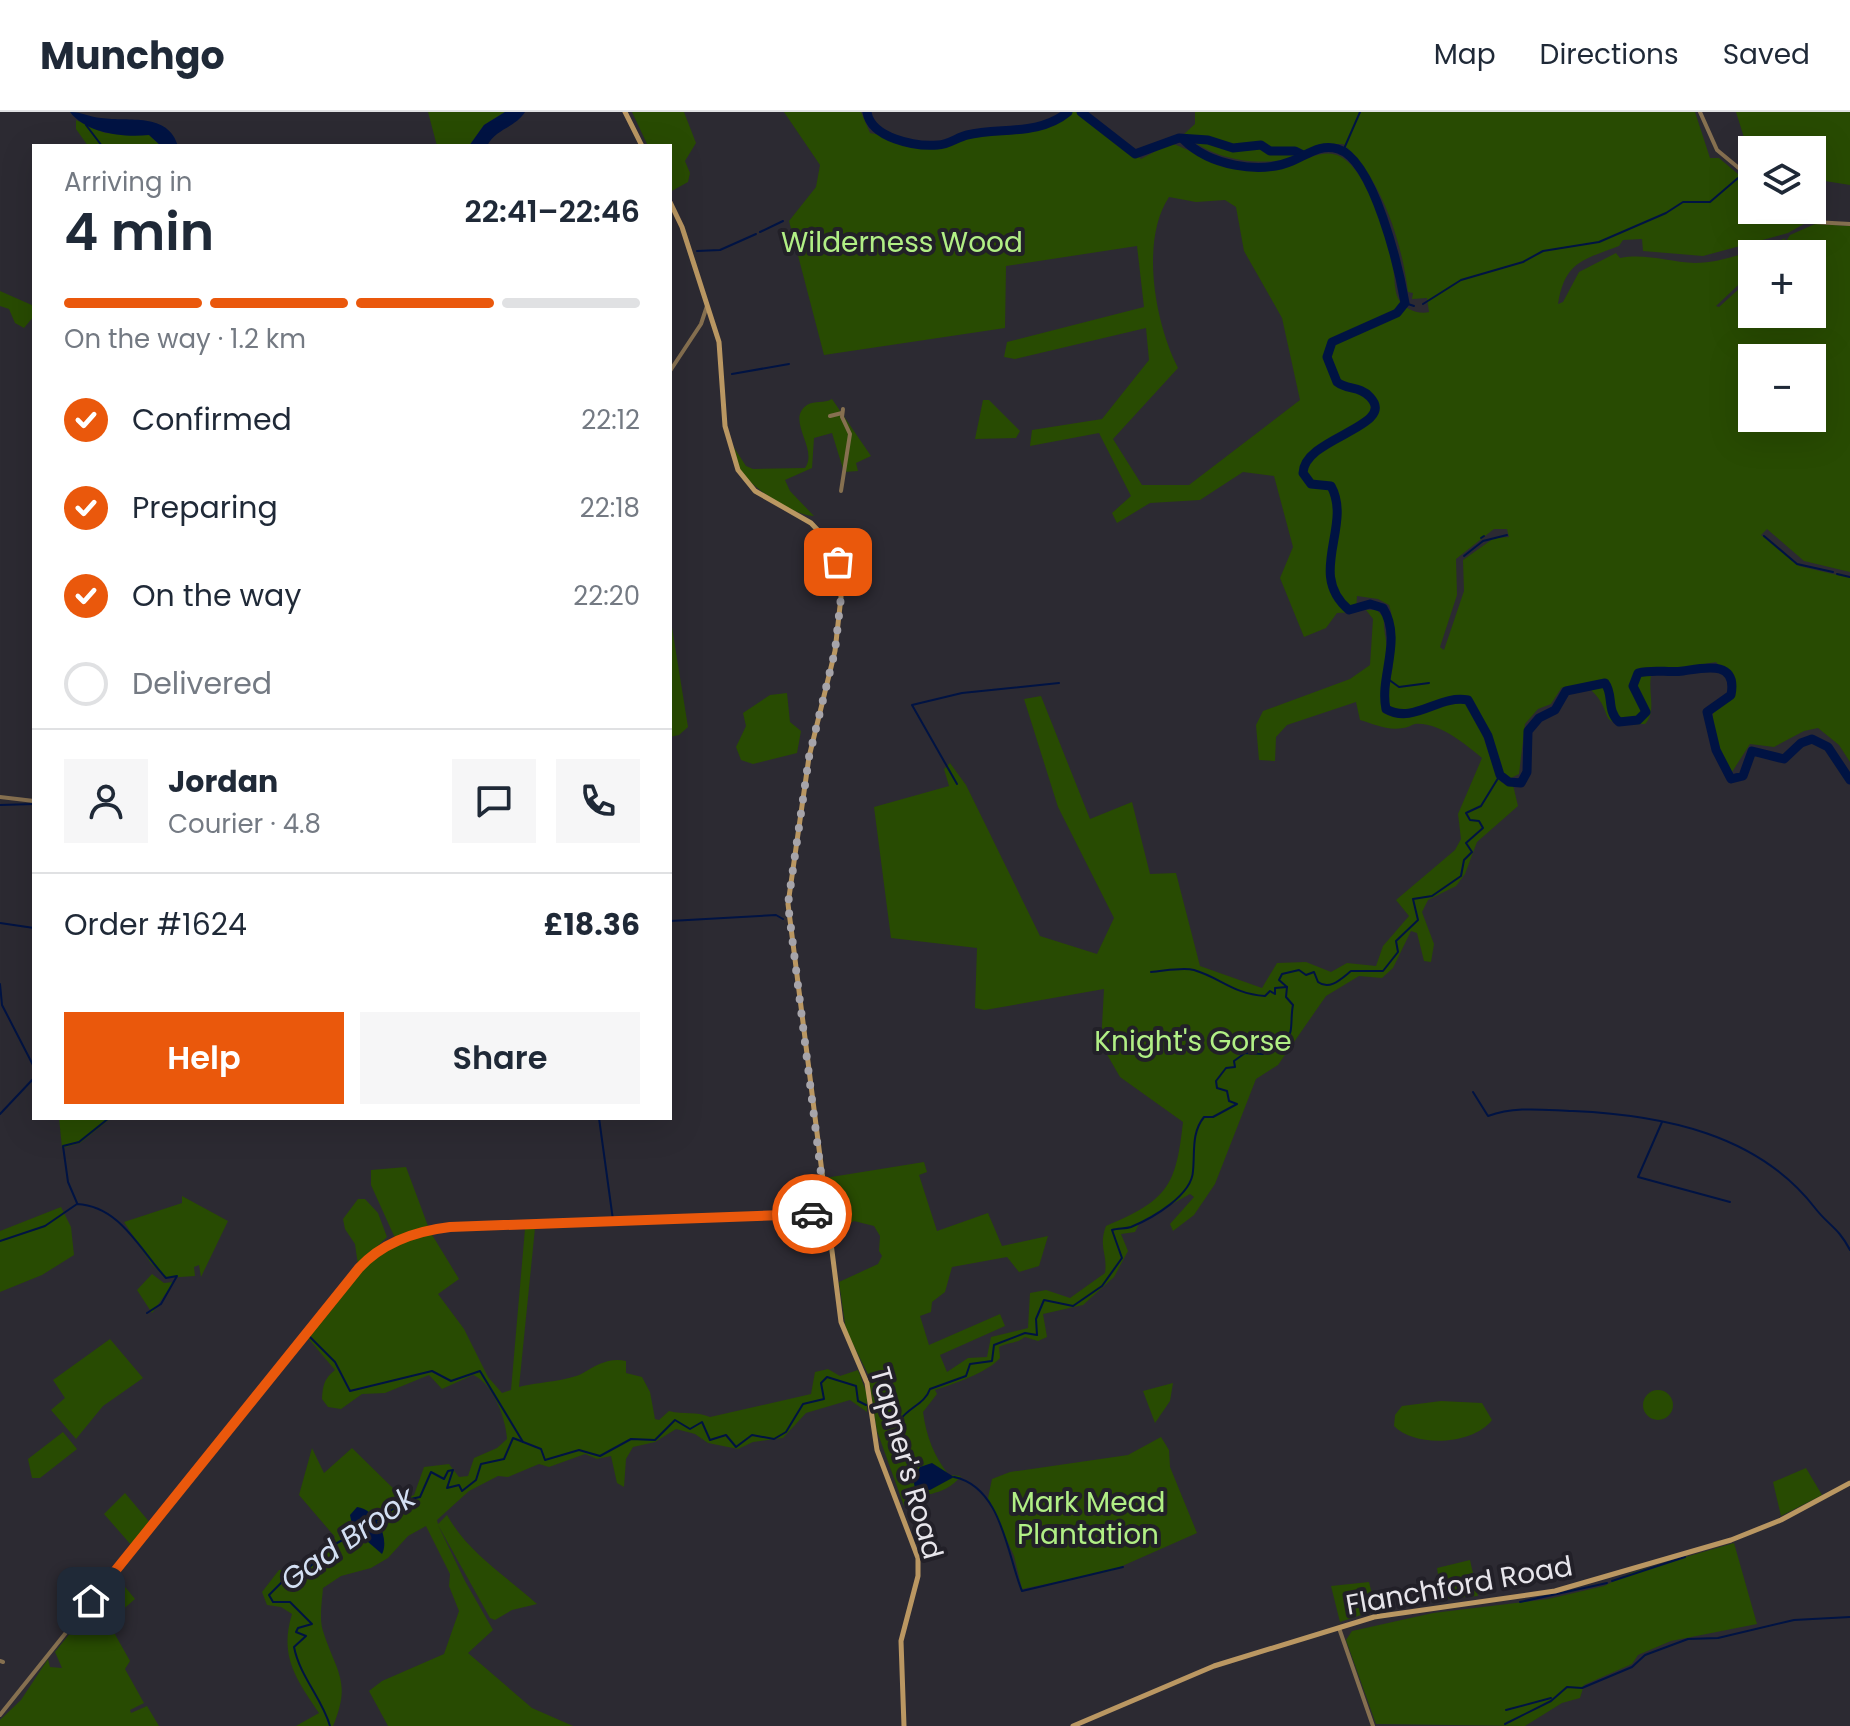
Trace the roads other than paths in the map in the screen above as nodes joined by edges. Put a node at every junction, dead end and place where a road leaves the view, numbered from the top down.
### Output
1 (625, 112) edge
2 (1700, 112) edge
3 (641, 144) edge
4 (1738, 167) edge
5 (672, 207) edge
6 (1826, 223) edge
7 (1850, 224) edge
8 (708, 304) junction
9 (701, 324) junction
10 (715, 324) junction
11 (672, 368) edge
12 (830, 416) dead end
13 (841, 491) dead end
14 (0, 797) edge
15 (32, 801) edge
16 (826, 1214) junction
17 (1850, 1483) edge
18 (1339, 1628) junction
19 (0, 1715) edge
20 (904, 1726) edge
21 (1073, 1726) edge
22 (1373, 1726) edge

1 - 3 street
2 - 4 street
5 - 8 street, Tapner's Road
6 - 7 street
8 - 9 street
8 - 10 street, Tapner's Road
9 - 10 street
9 - 11 street
10 - 16 street, Tapner's Road
12 - 13 street
14 - 15 street
16 - 19 street
16 - 20 street, Tapner's Road
17 - 18 street, Flanchford Road
18 - 21 street, Flanchford Road
18 - 22 street

